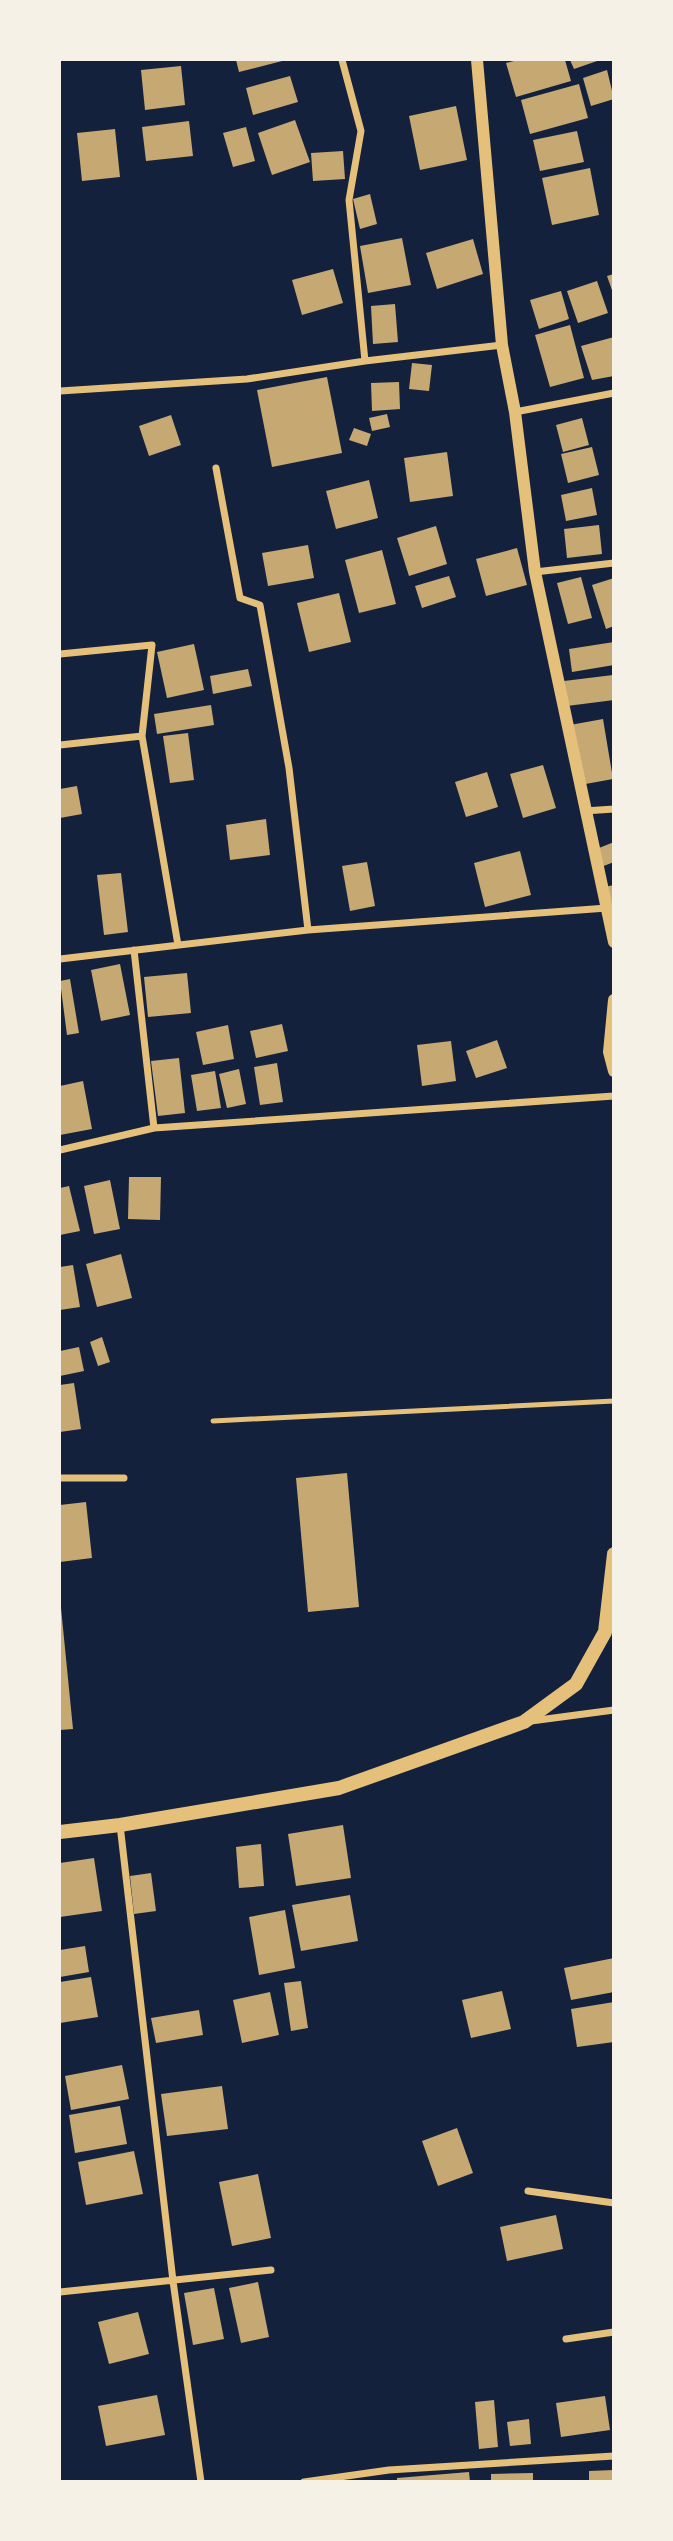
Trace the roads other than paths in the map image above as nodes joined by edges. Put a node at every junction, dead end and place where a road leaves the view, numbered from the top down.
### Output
1 (342, 60) edge
2 (477, 60) edge
3 (502, 345) junction
4 (365, 361) junction
5 (60, 391) edge
6 (614, 393) edge
7 (515, 412) junction
8 (216, 468) dead end
9 (614, 563) edge
10 (535, 572) junction
11 (60, 654) edge
12 (142, 736) junction
13 (60, 746) edge
14 (614, 809) edge
15 (584, 811) junction
16 (607, 908) junction
17 (308, 930) junction
18 (614, 942) edge
19 (178, 945) junction
20 (134, 950) junction
21 (60, 959) edge
22 (614, 1000) edge
23 (614, 1071) edge
24 (614, 1096) edge
25 (154, 1128) junction
26 (60, 1150) edge
27 (614, 1401) edge
28 (213, 1421) dead end
29 (60, 1478) edge
30 (124, 1478) dead end
31 (614, 1554) edge
32 (614, 1710) edge
33 (524, 1723) junction
34 (120, 1825) junction
35 (60, 1832) edge
36 (528, 2191) dead end
37 (614, 2203) edge
38 (271, 2270) dead end
39 (173, 2281) junction
40 (60, 2292) edge
41 (614, 2332) edge
42 (566, 2339) dead end
43 (614, 2456) edge
44 (201, 2482) edge
45 (304, 2482) edge

1 - 4 street
2 - 3 street
3 - 4 street
3 - 7 street
4 - 5 street
6 - 7 street
7 - 10 street
8 - 17 street
9 - 10 street
10 - 15 street
11 - 12 street
12 - 13 street
12 - 19 street
14 - 15 street
15 - 16 street
16 - 17 street
16 - 18 street
17 - 19 street
19 - 20 street
20 - 21 street
20 - 25 street
22 - 23 street
24 - 25 street
25 - 26 street
27 - 28 lane
29 - 30 street
31 - 33 main road
32 - 33 street
33 - 34 main road
34 - 35 main road
34 - 39 street
36 - 37 street
38 - 39 street
39 - 40 street
39 - 44 street
41 - 42 street
43 - 45 street

